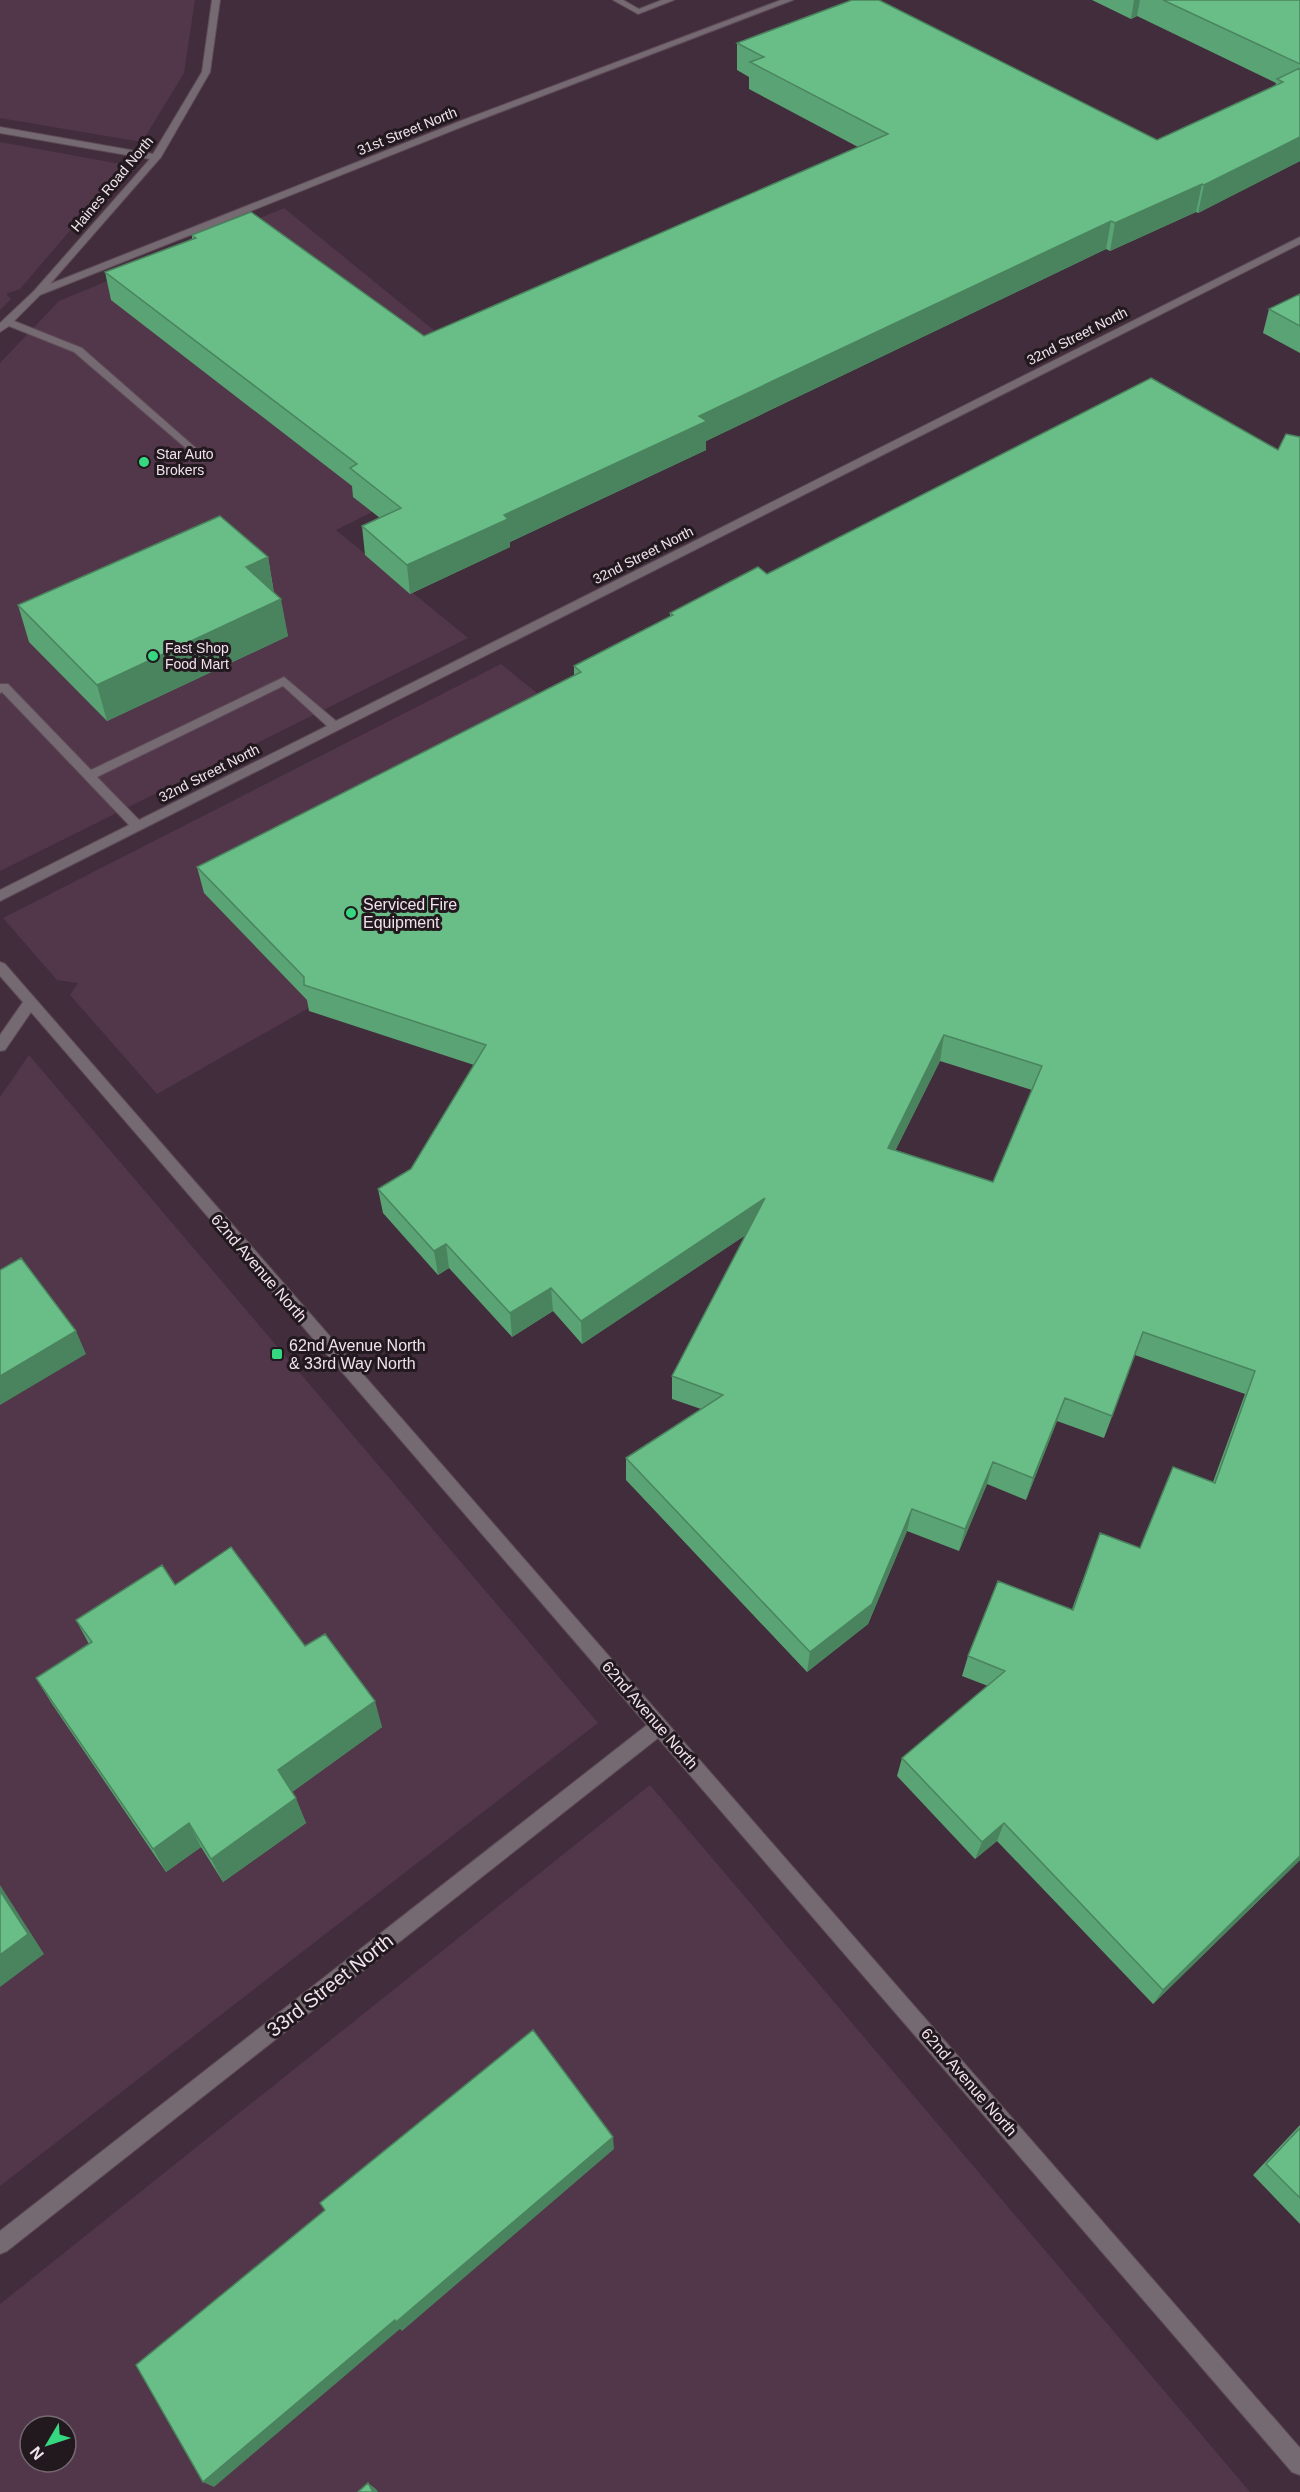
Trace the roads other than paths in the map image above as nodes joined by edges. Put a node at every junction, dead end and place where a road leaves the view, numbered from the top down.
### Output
1 (216, 0) edge
2 (617, 0) edge
3 (670, 0) edge
4 (789, 0) edge
5 (0, 130) edge
6 (156, 157) junction
7 (1300, 240) edge
8 (37, 293) junction
9 (4, 326) edge
10 (202, 459) dead end
11 (0, 689) edge
12 (335, 727) junction
13 (88, 776) junction
14 (137, 826) junction
15 (0, 896) edge
16 (0, 967) edge
17 (30, 1002) junction
18 (0, 1046) edge
19 (660, 1726) junction
20 (0, 2244) edge
21 (1300, 2464) edge

1 - 6 street, Haines Road North
2 - 3 street
4 - 8 street, 31st Street North
5 - 6 street
6 - 8 street, Haines Road North
7 - 12 street, 32nd Street North
8 - 9 street, Haines Road North
9 - 10 street
11 - 13 street
12 - 13 street
12 - 14 street, 32nd Street North
13 - 14 street
14 - 15 street, 32nd Street North
16 - 17 street, 62nd Avenue North
17 - 18 street
17 - 19 street, 62nd Avenue North
19 - 20 street, 33rd Street North
19 - 21 street, 62nd Avenue North

